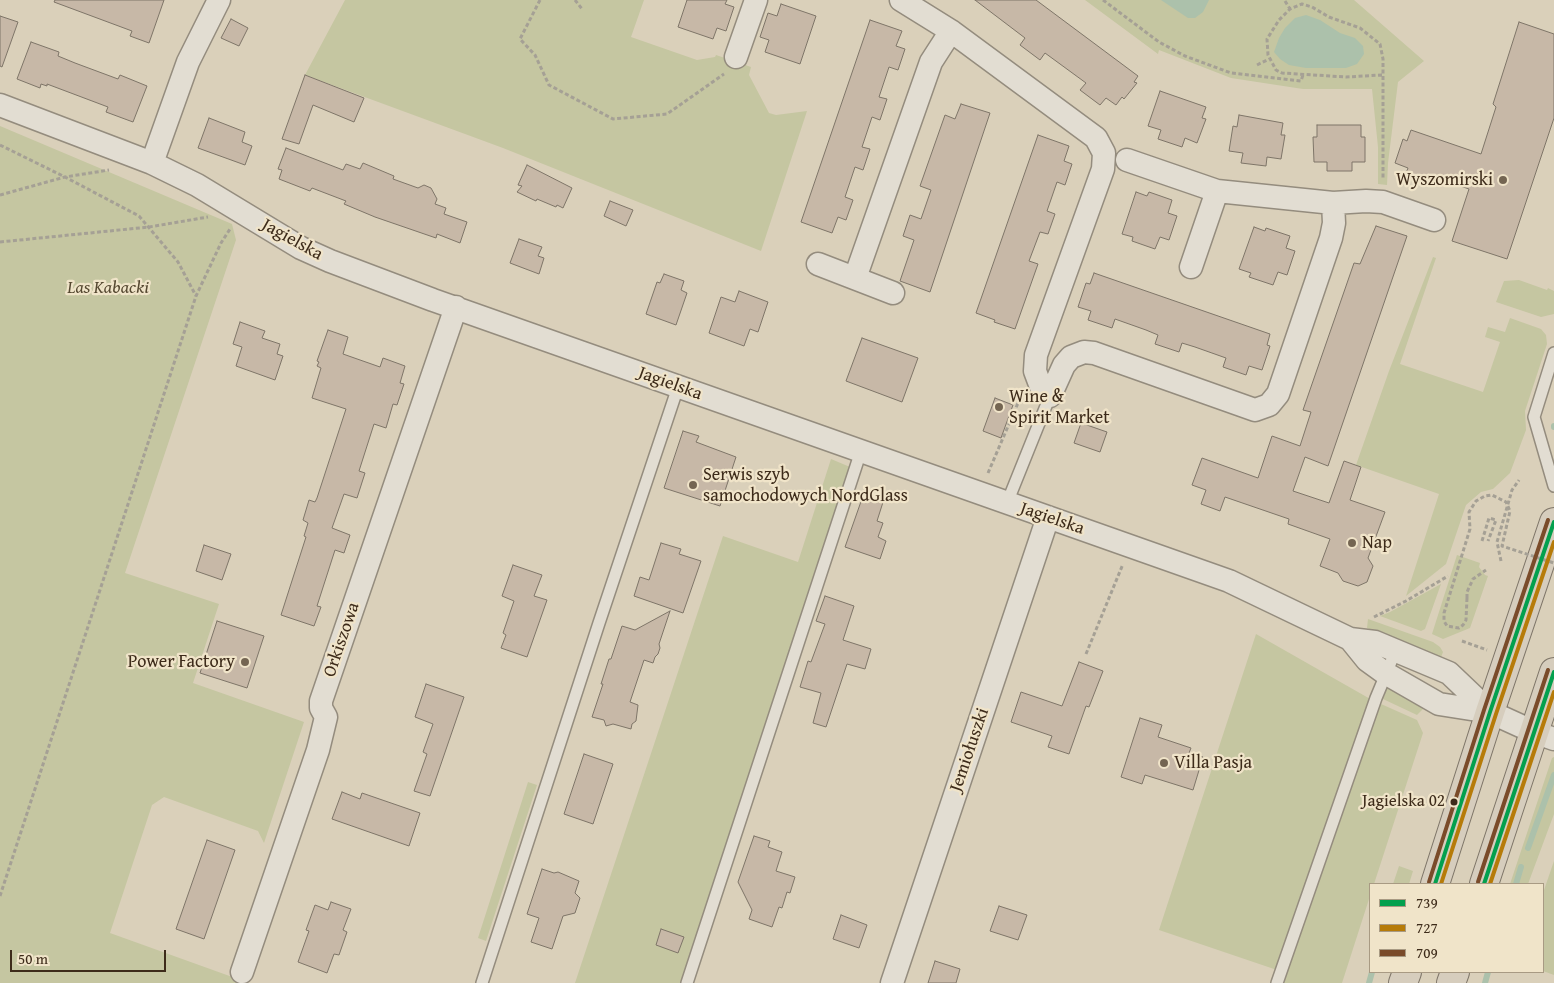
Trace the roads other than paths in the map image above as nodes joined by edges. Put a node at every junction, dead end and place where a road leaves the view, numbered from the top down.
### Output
1 (219, 0) edge
2 (756, 0) edge
3 (901, 0) edge
4 (951, 30) junction
5 (736, 57) road end
6 (0, 105) edge
7 (1127, 160) dead end
8 (152, 163) junction
9 (1217, 191) junction
10 (1333, 203) junction
11 (1434, 220) dead end
12 (818, 264) dead end
13 (1191, 267) dead end
14 (855, 278) junction
15 (893, 293) dead end
16 (456, 308) junction
17 (1554, 353) edge
18 (678, 387) junction
19 (1050, 396) junction
20 (860, 451) junction
21 (1554, 486) edge
22 (1007, 503) junction
23 (1048, 517) junction
24 (1554, 522) edge
25 (1350, 639) junction
26 (1396, 650) junction
27 (1554, 672) edge
28 (1385, 673) junction
29 (1490, 712) junction
30 (1544, 735) edge
31 (1435, 883) edge
32 (1484, 883) edge
33 (242, 972) dead end
34 (482, 983) edge
35 (687, 983) edge
36 (892, 983) edge
37 (1277, 983) edge

1 - 8 street
2 - 5 street
3 - 4 street
4 - 14 street
4 - 19 street
6 - 8 street, Jagielska
7 - 9 street
8 - 16 street, Jagielska
9 - 10 street
9 - 13 street
10 - 11 street
10 - 19 street
12 - 14 street
14 - 15 street
16 - 18 street, Jagielska
16 - 33 street, Orkiszowa
17 - 21 lane
18 - 20 street, Jagielska
18 - 34 lane
19 - 22 lane
20 - 22 street, Jagielska
20 - 35 lane
22 - 23 street, Jagielska
23 - 25 street, Jagielska
23 - 36 street, Jemiołuszki
24 - 29 main road
25 - 26 street, Jagielska
25 - 28 street, Jagielska
26 - 28 lane
26 - 29 street, Jagielska
27 - 30 main road
28 - 29 street, Jagielska
28 - 37 lane
29 - 30 street, Jagielska
29 - 31 main road
30 - 32 main road

